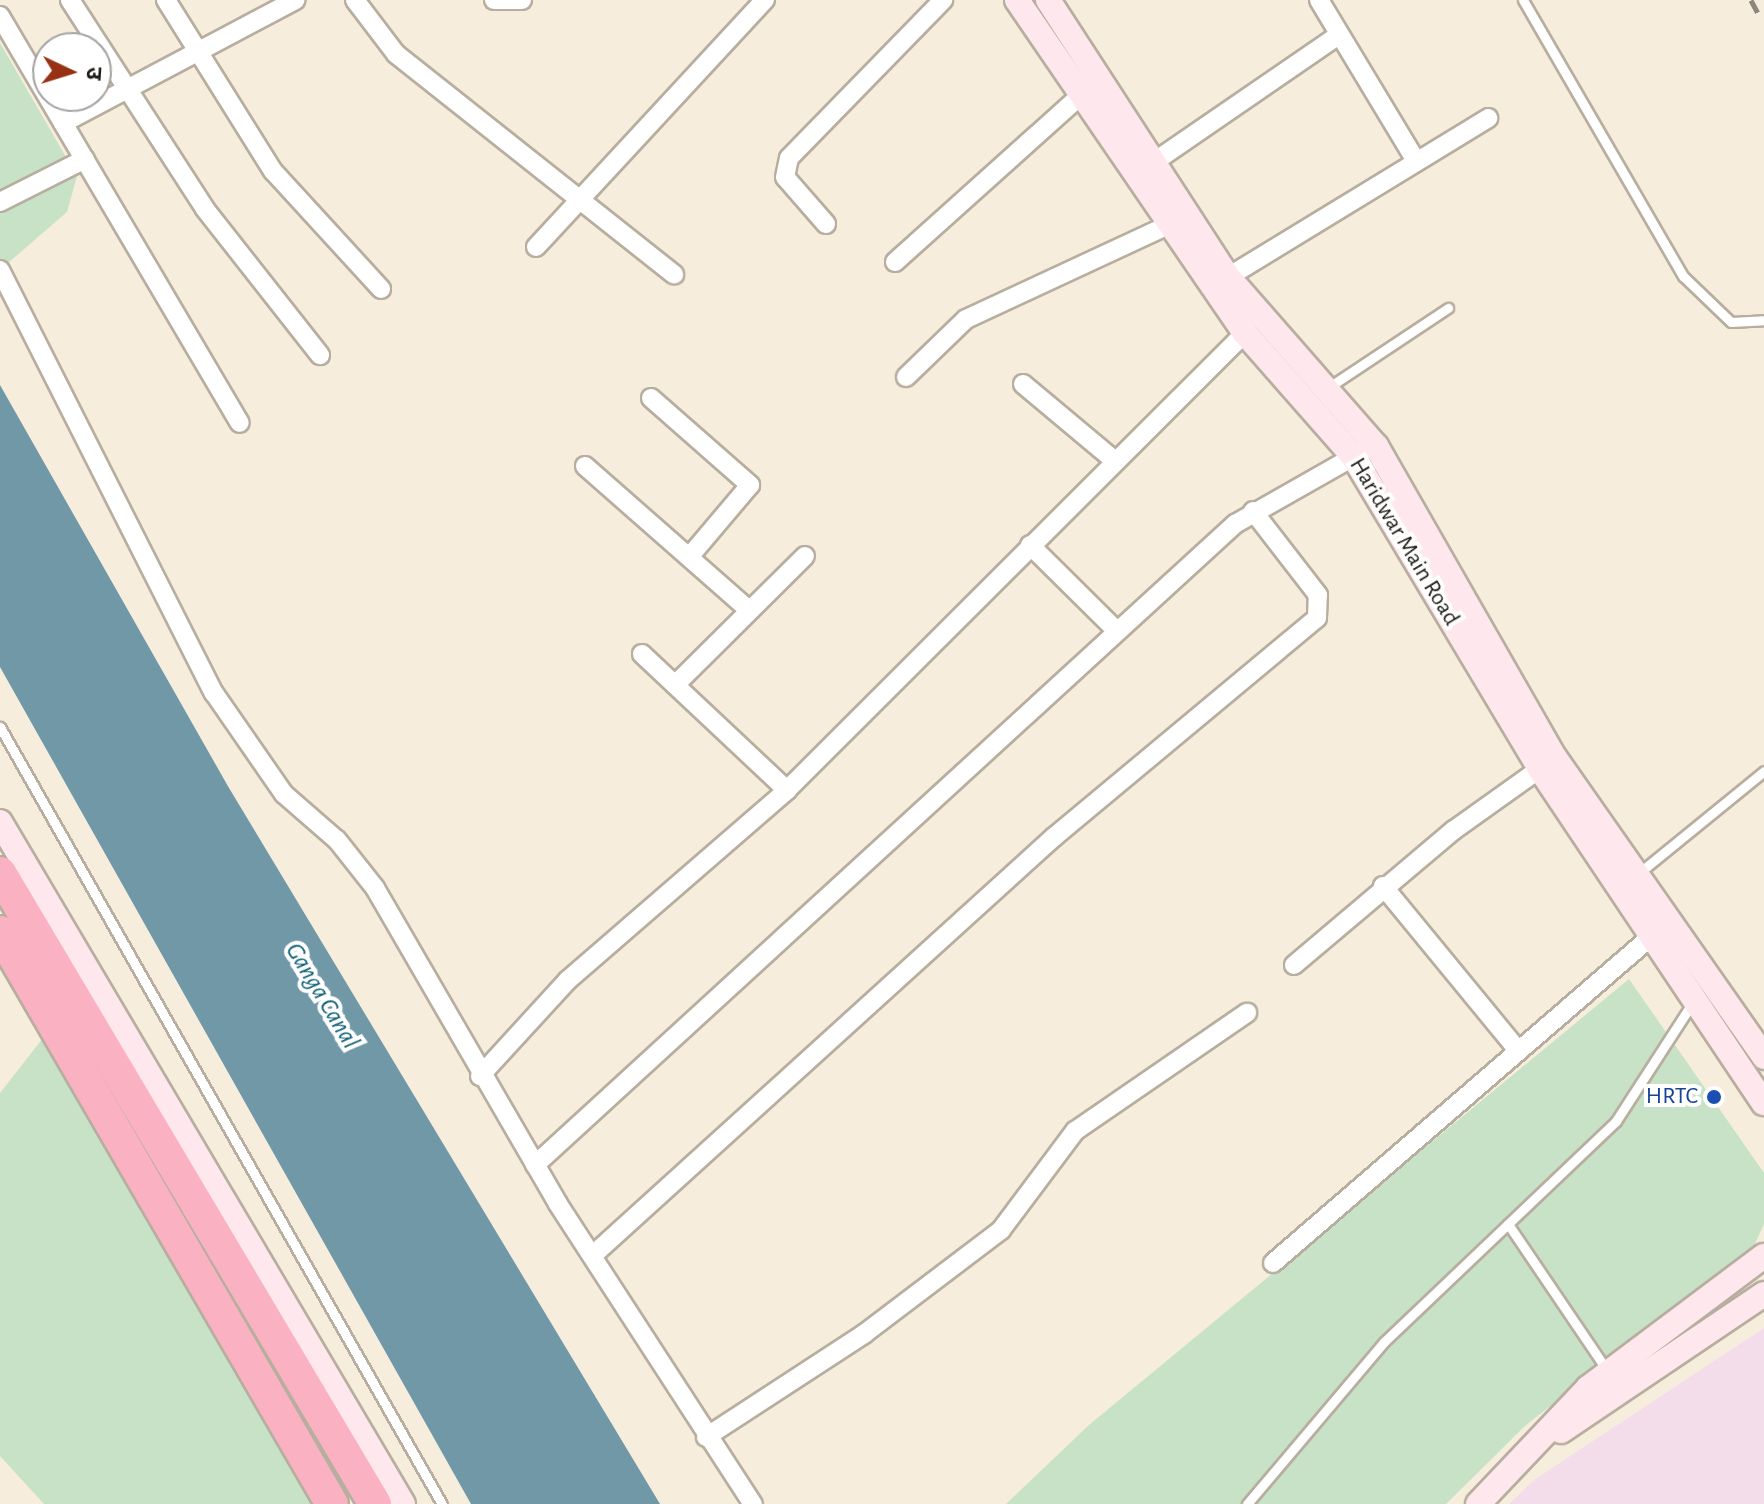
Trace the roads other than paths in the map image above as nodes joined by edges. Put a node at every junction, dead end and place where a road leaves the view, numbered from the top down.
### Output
1 (70, 0) edge
2 (295, 0) edge
3 (355, 0) edge
4 (494, 0) edge
5 (522, 0) edge
6 (765, 0) edge
7 (943, 0) edge
8 (1017, 0) edge
9 (1048, 0) edge
10 (1319, 0) edge
11 (1523, 0) edge
12 (173, 2) edge
13 (0, 16) edge
14 (1339, 35) junction
15 (196, 58) junction
16 (125, 92) junction
17 (1079, 97) junction
18 (1488, 118) dead end
19 (63, 123) junction
20 (85, 159) junction
21 (1416, 161) junction
22 (1151, 164) junction
23 (582, 198) junction
24 (0, 202) edge
25 (1177, 221) junction
26 (826, 224) dead end
27 (536, 247) dead end
28 (895, 262) dead end
29 (0, 270) edge
30 (674, 274) dead end
31 (1228, 277) junction
32 (381, 289) dead end
33 (1448, 308) dead end
34 (1764, 320) edge
35 (1245, 333) junction
36 (320, 355) dead end
37 (906, 377) dead end
38 (1023, 384) dead end
39 (1326, 389) junction
40 (651, 398) dead end
41 (240, 423) dead end
42 (1376, 446) junction
43 (1353, 456) junction
44 (1115, 461) junction
45 (585, 466) dead end
46 (1253, 511) junction
47 (1030, 545) junction
48 (690, 556) junction
49 (805, 556) dead end
50 (748, 609) junction
51 (1116, 630) junction
52 (642, 654) dead end
53 (675, 685) junction
54 (0, 727) edge
55 (1548, 763) junction
56 (1764, 771) edge
57 (787, 790) junction
58 (0, 822) edge
59 (0, 873) edge
60 (1636, 875) junction
61 (1383, 886) junction
62 (0, 932) edge
63 (1649, 939) junction
64 (1294, 965) dead end
65 (1693, 1002) junction
66 (1247, 1013) dead end
67 (1517, 1049) junction
68 (1764, 1057) edge
69 (480, 1076) junction
70 (1764, 1103) edge
71 (535, 1165) junction
72 (1508, 1224) junction
73 (592, 1256) junction
74 (1764, 1256) edge
75 (1273, 1263) dead end
76 (1764, 1294) edge
77 (1609, 1373) junction
78 (706, 1437) junction
79 (1545, 1440) junction
80 (332, 1504) edge
81 (375, 1504) edge
82 (403, 1504) edge
83 (442, 1504) edge
84 (753, 1504) edge
85 (1247, 1504) edge
86 (1478, 1504) edge

1 - 16 street
2 - 15 street
3 - 23 street
4 - 5 street
6 - 23 street
7 - 26 street
8 - 17 main road, Haridwar Main Road
9 - 22 main road, Haridwar Main Road
10 - 14 street
11 - 34 lane
12 - 15 street
13 - 19 street
14 - 21 street
14 - 22 street
15 - 16 street
15 - 32 street
16 - 19 street
16 - 36 street
17 - 25 main road, Haridwar Main Road
17 - 28 street
18 - 21 street
19 - 20 street
20 - 24 street
20 - 41 street
21 - 31 street
22 - 25 main road, Haridwar Main Road
23 - 27 street
23 - 30 street
25 - 31 main road, Haridwar Main Road
25 - 35 main road, Haridwar Main Road
25 - 37 street
29 - 69 street
31 - 39 main road, Haridwar Main Road
33 - 39 lane
35 - 43 main road, Haridwar Main Road
35 - 44 street
38 - 44 street
39 - 42 main road, Haridwar Main Road
40 - 48 street
42 - 43 street
42 - 55 main road, Haridwar Main Road
43 - 46 street
43 - 55 main road, Haridwar Main Road
44 - 47 street
45 - 48 street
46 - 51 street
46 - 73 street
47 - 51 street
47 - 57 street
48 - 50 street
49 - 50 street
50 - 53 street
51 - 71 street
52 - 53 street
53 - 57 street
54 - 83 lane
55 - 60 main road, Haridwar Main Road
55 - 61 street
55 - 63 main road, Haridwar Main Road
56 - 60 lane
57 - 69 street
58 - 82 main road
59 - 81 highway
60 - 68 main road, Haridwar Main Road
61 - 64 street
61 - 67 street
62 - 80 highway
63 - 65 main road, Haridwar Main Road
63 - 67 street
65 - 70 main road, Haridwar Main Road
65 - 72 lane
66 - 78 street
67 - 75 street
69 - 71 street
71 - 73 street
72 - 77 lane
72 - 85 lane
73 - 78 street
74 - 77 main road
76 - 79 main road
77 - 79 main road
78 - 84 street
79 - 86 main road

